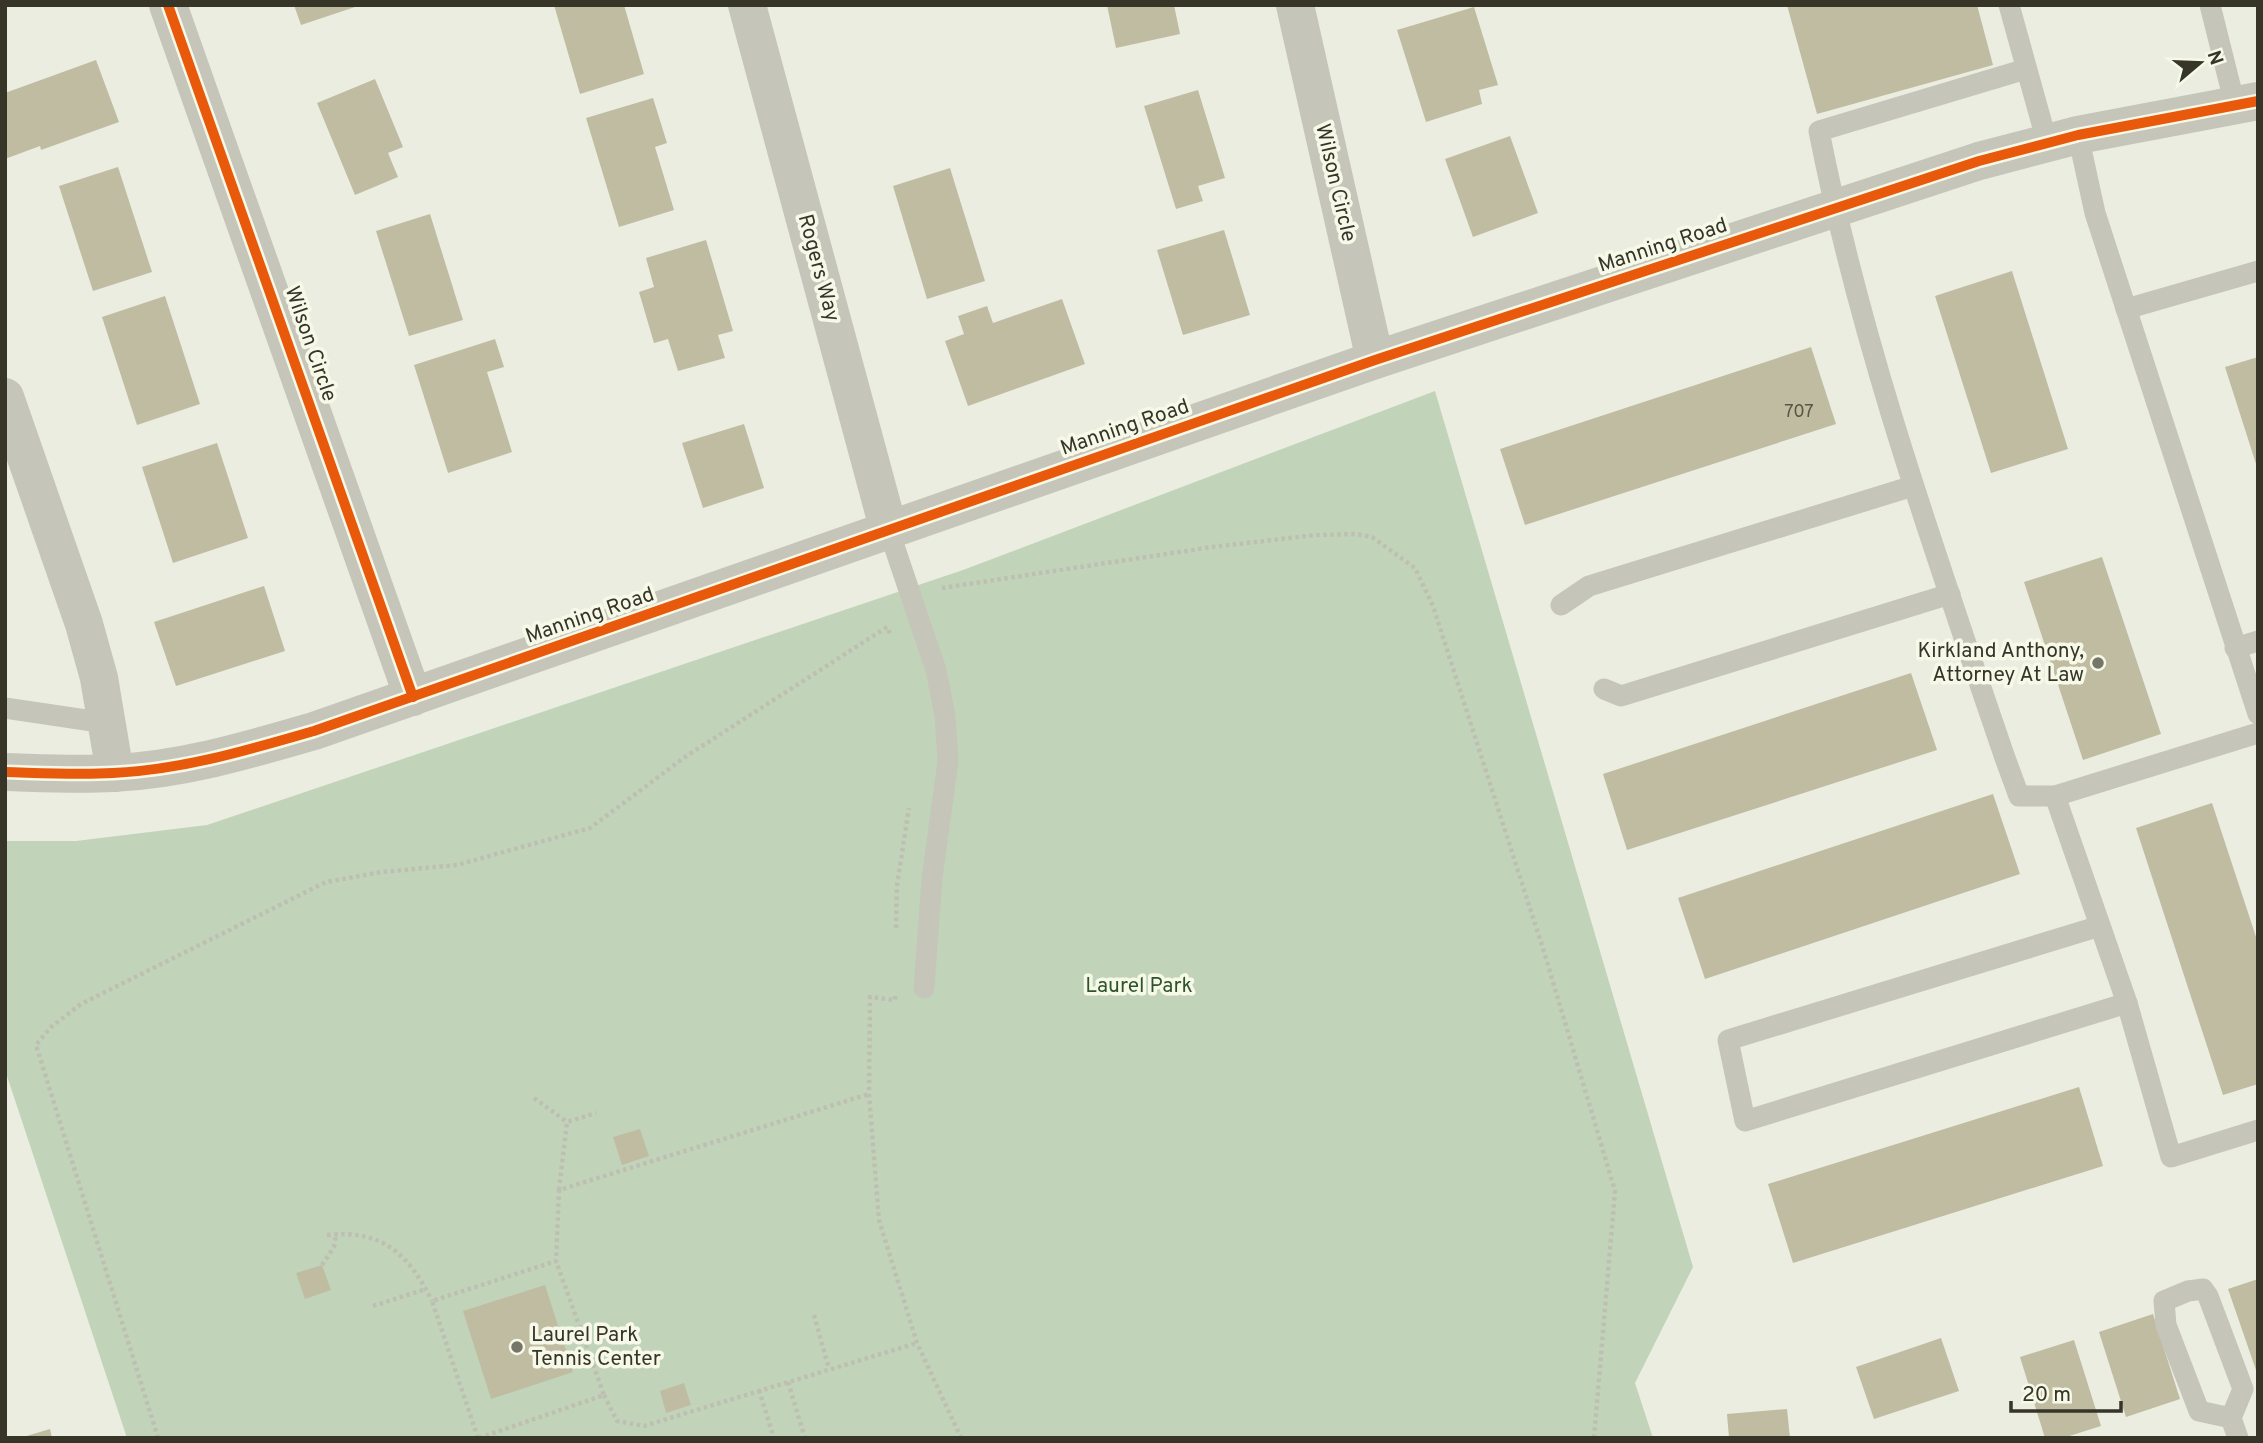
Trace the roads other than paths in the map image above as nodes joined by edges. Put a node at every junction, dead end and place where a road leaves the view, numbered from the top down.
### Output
1 (167, 5) edge
2 (747, 5) edge
3 (1295, 5) edge
4 (2009, 5) edge
5 (2210, 5) edge
6 (2026, 69) junction
7 (2247, 103) edge
8 (2062, 138) junction
9 (1834, 210) junction
10 (2258, 271) edge
11 (2126, 309) junction
12 (1375, 360) junction
13 (5, 397) edge
14 (1913, 486) junction
15 (889, 531) junction
16 (1950, 594) junction
17 (1561, 605) dead end
18 (2258, 640) edge
19 (2235, 648) junction
20 (1604, 689) dead end
21 (413, 697) junction
22 (5, 708) edge
23 (2258, 713) edge
24 (106, 723) junction
25 (2258, 733) edge
26 (5, 772) edge
27 (115, 773) junction
28 (2055, 796) junction
29 (2100, 926) junction
30 (924, 988) dead end
31 (2127, 1003) junction
32 (2258, 1130) edge
33 (2234, 1428) edge

1 - 21 street, Wilson Circle
2 - 15 street, Rogers Way
3 - 12 street, Wilson Circle
4 - 6 lane
5 - 7 lane
6 - 8 lane
6 - 9 lane
7 - 8 street, Manning Road
8 - 9 street, Manning Road
8 - 11 lane
9 - 12 street, Manning Road
9 - 14 lane
10 - 11 lane
11 - 19 lane
12 - 15 street, Manning Road
13 - 24 street
14 - 16 lane
14 - 17 lane
15 - 21 street, Manning Road
15 - 30 lane
16 - 20 lane
16 - 28 lane
18 - 19 lane
19 - 23 lane
21 - 27 street, Manning Road
22 - 24 lane
24 - 27 street
25 - 28 lane
26 - 27 street, Manning Road
28 - 29 lane
29 - 31 lane
29 - 31 lane
31 - 32 lane
33 - 33 lane

